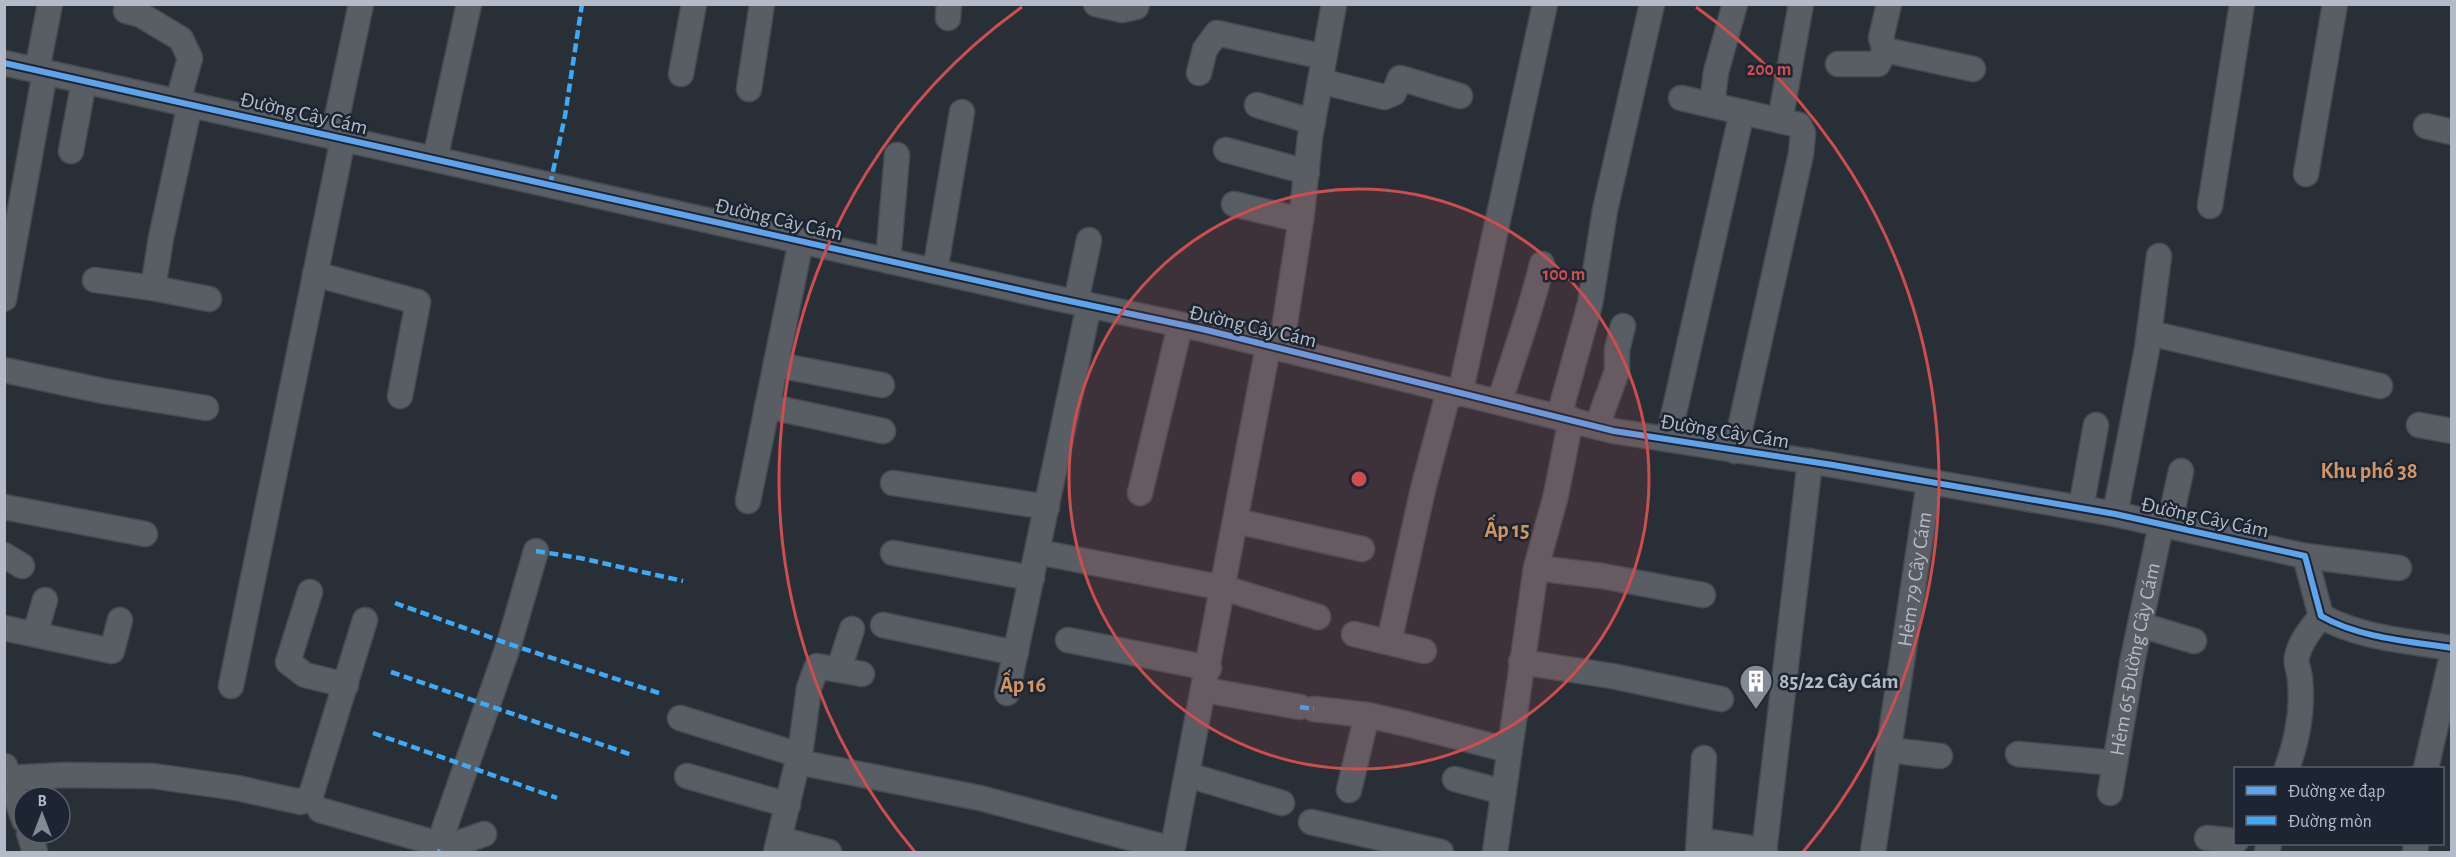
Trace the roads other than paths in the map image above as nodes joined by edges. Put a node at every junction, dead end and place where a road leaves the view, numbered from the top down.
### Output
1 (50, 4) edge
2 (361, 4) edge
3 (469, 4) edge
4 (694, 4) edge
5 (762, 4) edge
6 (1096, 4) edge
7 (1137, 4) edge
8 (1334, 4) edge
9 (1545, 4) edge
10 (1652, 4) edge
11 (1735, 4) edge
12 (1800, 4) edge
13 (1888, 4) edge
14 (2242, 4) edge
15 (2335, 4) edge
16 (126, 11) dead end
17 (1885, 50) junction
18 (4, 63) edge
19 (1838, 64) dead end
20 (1322, 69) junction
21 (1972, 69) dead end
22 (41, 71) junction
23 (1199, 73) dead end
24 (681, 74) dead end
25 (84, 81) junction
26 (749, 89) dead end
27 (1460, 96) dead end
28 (1681, 98) dead end
29 (184, 103) junction
30 (1257, 105) dead end
31 (1712, 105) junction
32 (962, 112) dead end
33 (1742, 112) junction
34 (1780, 121) junction
35 (1313, 122) junction
36 (2426, 126) dead end
37 (2451, 132) edge
38 (338, 137) junction
39 (1226, 150) dead end
40 (71, 151) dead end
41 (897, 155) dead end
42 (435, 159) junction
43 (1307, 172) junction
44 (2306, 174) dead end
45 (1234, 204) dead end
46 (2210, 206) dead end
47 (1301, 220) junction
48 (1089, 240) dead end
49 (801, 241) junction
50 (2159, 256) dead end
51 (888, 261) junction
52 (1542, 264) dead end
53 (935, 271) junction
54 (315, 273) junction
55 (95, 280) dead end
56 (153, 288) junction
57 (4, 299) edge
58 (209, 299) dead end
59 (1082, 304) junction
60 (1180, 326) junction
61 (1623, 326) dead end
62 (2149, 333) junction
63 (1275, 348) junction
64 (776, 362) junction
65 (4, 370) edge
66 (882, 385) dead end
67 (2380, 386) dead end
68 (1454, 392) junction
69 (400, 396) dead end
70 (1500, 401) junction
71 (767, 406) junction
72 (206, 408) dead end
73 (1565, 418) junction
74 (2096, 425) dead end
75 (2419, 425) dead end
76 (1597, 426) junction
77 (883, 431) dead end
78 (2451, 431) edge
79 (1668, 440) junction
80 (1736, 451) junction
81 (1810, 461) junction
82 (2181, 471) dead end
83 (894, 483) dead end
84 (1929, 483) junction
85 (1140, 493) dead end
86 (747, 501) dead end
87 (4, 507) edge
88 (1047, 507) junction
89 (2081, 508) junction
90 (2115, 514) junction
91 (1236, 521) junction
92 (2165, 525) junction
93 (145, 534) dead end
94 (1362, 549) dead end
95 (536, 551) dead end
96 (1038, 552) junction
97 (893, 553) dead end
98 (2305, 556) junction
99 (1536, 567) junction
100 (2399, 567) dead end
101 (1032, 578) junction
102 (1224, 588) junction
103 (310, 592) dead end
104 (1703, 595) dead end
105 (45, 600) dead end
106 (2321, 616) junction
107 (1318, 617) dead end
108 (120, 621) dead end
109 (365, 621) dead end
110 (883, 625) dead end
111 (2141, 625) junction
112 (4, 628) edge
113 (852, 629) dead end
114 (35, 634) junction
115 (1354, 634) dead end
116 (1068, 640) dead end
117 (2194, 641) dead end
118 (1389, 642) junction
119 (2451, 648) edge
120 (1424, 651) dead end
121 (1016, 653) junction
122 (2451, 656) edge
123 (1521, 662) junction
124 (839, 669) junction
125 (862, 674) dead end
126 (1207, 679) junction
127 (346, 685) junction
128 (231, 686) dead end
129 (1007, 693) dead end
130 (1720, 699) dead end
131 (1367, 715) junction
132 (680, 718) dead end
133 (1508, 750) junction
134 (1889, 750) junction
135 (2018, 754) dead end
136 (1940, 756) dead end
137 (798, 758) junction
138 (1704, 758) dead end
139 (2115, 763) junction
140 (2287, 767) edge
141 (2426, 767) edge
142 (7, 771) edge
143 (1188, 775) junction
144 (687, 776) dead end
145 (1455, 779) dead end
146 (12, 785) edge
147 (1349, 790) dead end
148 (1503, 792) junction
149 (2110, 793) dead end
150 (1282, 803) dead end
151 (788, 805) junction
152 (320, 810) dead end
153 (1311, 822) dead end
154 (484, 834) dead end
155 (2207, 838) dead end
156 (2234, 841) edge
157 (778, 846) edge
158 (1698, 846) edge
159 (438, 848) edge
160 (1172, 851) edge
161 (1764, 851) edge
162 (829, 852) edge
163 (1441, 852) edge
164 (1495, 852) edge
165 (1873, 852) edge

1 - 22 street
2 - 38 street
3 - 42 street
4 - 24 street
5 - 26 street
6 - 7 street
8 - 20 street
9 - 68 street
10 - 73 street
11 - 31 street
12 - 34 street
13 - 17 street
14 - 46 street
15 - 44 street
16 - 29 street
17 - 19 street
17 - 21 street
18 - 22 street, Đường Cây Cám
20 - 23 street
20 - 27 street
20 - 35 street
22 - 25 street, Đường Cây Cám
22 - 57 street
25 - 29 street, Đường Cây Cám
25 - 40 street
28 - 31 street
29 - 38 street, Đường Cây Cám
29 - 56 street
30 - 35 street
31 - 33 street
32 - 53 street
33 - 34 street
33 - 79 street
34 - 80 street
35 - 43 street
36 - 37 street
38 - 42 street, Đường Cây Cám
38 - 54 street
39 - 43 street
41 - 51 street
42 - 49 street, Đường Cây Cám
43 - 47 street
45 - 47 street
47 - 63 street
48 - 59 street
49 - 51 street, Đường Cây Cám
49 - 64 street
50 - 62 street
51 - 53 street, Đường Cây Cám
52 - 70 street
53 - 59 street, Đường Cây Cám
54 - 69 street
54 - 128 street
55 - 56 street
56 - 58 street
59 - 60 street, Đường Cây Cám
59 - 88 street
60 - 63 street, Đường Cây Cám
60 - 85 street
61 - 76 street
62 - 67 street
62 - 90 street
63 - 68 street, Đường Cây Cám
63 - 91 street
64 - 66 street
64 - 71 street
65 - 72 street
68 - 70 street, Đường Cây Cám
68 - 118 street
70 - 73 street, Đường Cây Cám
71 - 77 street
71 - 86 street
73 - 76 street, Đường Cây Cám
73 - 99 street
74 - 89 street
75 - 78 street
76 - 79 street, Đường Cây Cám
79 - 80 street, Đường Cây Cám
80 - 81 street, Đường Cây Cám
81 - 84 street, Đường Cây Cám
81 - 161 street
82 - 92 street, Hẻm 65 Đường Cây Cám
83 - 88 street
84 - 89 street, Đường Cây Cám
84 - 134 street, Hẻm 79 Cây Cám
87 - 93 street
88 - 96 street
89 - 90 street, Đường Cây Cám
90 - 92 street, Đường Cây Cám
91 - 94 street
91 - 102 street
92 - 98 street, Đường Cây Cám
92 - 111 street, Hẻm 65 Đường Cây Cám
95 - 159 street
96 - 101 street
96 - 102 street
97 - 101 street
98 - 100 street, Đường Cây Cám
98 - 106 street
99 - 104 street
99 - 123 street
101 - 121 street
102 - 107 street
102 - 126 street
103 - 127 street
105 - 114 street
106 - 119 street
106 - 140 street
108 - 114 street
109 - 127 street
110 - 121 street
111 - 117 street
111 - 139 street, Hẻm 65 Đường Cây Cám
112 - 114 street
113 - 124 street
115 - 118 street
116 - 126 street
118 - 120 street
121 - 129 street
122 - 141 street
123 - 130 street
123 - 133 street
124 - 125 street
124 - 137 street
126 - 131 street
126 - 143 street
127 - 142 street
131 - 133 street
131 - 147 street
132 - 137 street
133 - 148 street
134 - 136 street
134 - 165 street, Hẻm 79 Cây Cám
135 - 139 street
137 - 151 street
137 - 160 street
138 - 158 street
139 - 149 street, Hẻm 65 Đường Cây Cám
142 - 146 street
143 - 150 street
143 - 160 street
144 - 151 street
145 - 148 street
148 - 164 street
151 - 157 street
152 - 159 street
153 - 163 street
154 - 159 street
155 - 156 street
157 - 162 street
158 - 161 street

